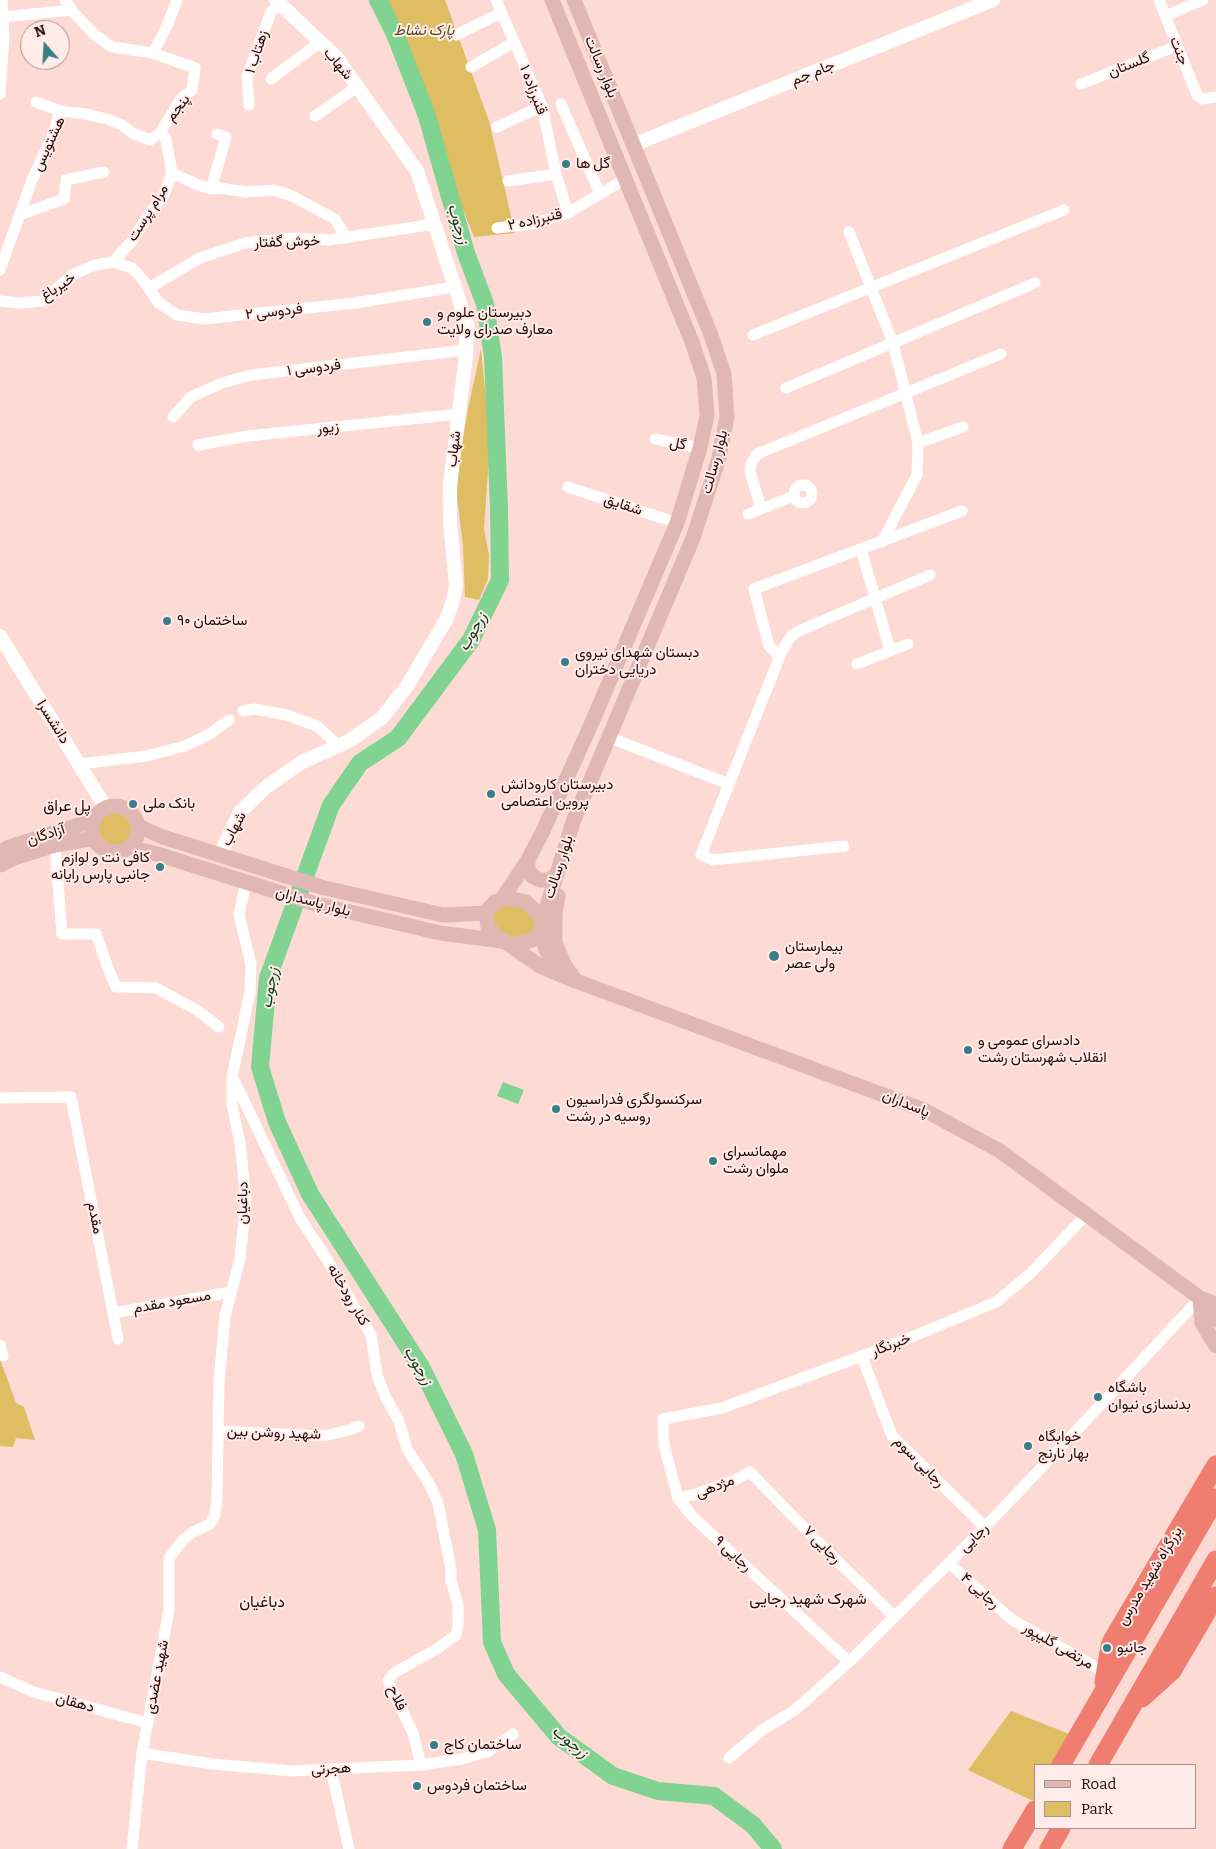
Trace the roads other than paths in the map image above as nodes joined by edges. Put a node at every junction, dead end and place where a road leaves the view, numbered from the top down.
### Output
1 (2, 0) edge
2 (65, 0) edge
3 (177, 0) edge
4 (496, 0) edge
5 (552, 0) edge
6 (574, 0) edge
7 (993, 0) edge
8 (1159, 0) edge
9 (1202, 0) edge
10 (278, 2) edge
11 (72, 10) junction
12 (501, 13) junction
13 (1165, 16) junction
14 (3, 17) junction
15 (456, 35) dead end
16 (320, 42) junction
17 (514, 42) junction
18 (1177, 46) junction
19 (153, 53) junction
20 (471, 67) dead end
21 (271, 79) dead end
22 (1081, 84) dead end
23 (357, 87) junction
24 (0, 94) edge
25 (1216, 97) edge
26 (36, 102) dead end
27 (561, 104) dead end
28 (249, 105) dead end
29 (542, 106) junction
30 (60, 111) junction
31 (315, 116) dead end
32 (496, 127) dead end
33 (160, 132) junction
34 (217, 134) dead end
35 (633, 145) junction
36 (104, 172) dead end
37 (172, 173) junction
38 (556, 174) junction
39 (625, 179) junction
40 (508, 181) dead end
41 (211, 189) junction
42 (600, 194) junction
43 (1064, 210) dead end
44 (568, 213) junction
45 (19, 215) junction
46 (436, 224) junction
47 (496, 228) dead end
48 (849, 232) dead end
49 (346, 238) junction
50 (4, 246) edge
51 (114, 262) junction
52 (0, 270) edge
53 (1035, 283) dead end
54 (455, 287) junction
55 (871, 287) junction
56 (149, 288) junction
57 (0, 301) edge
58 (752, 335) dead end
59 (893, 343) junction
60 (466, 350) junction
61 (1001, 354) dead end
62 (786, 388) dead end
63 (906, 394) junction
64 (459, 414) junction
65 (173, 417) dead end
66 (963, 427) dead end
67 (655, 440) dead end
68 (918, 443) junction
69 (198, 445) dead end
70 (700, 448) junction
71 (568, 487) dead end
72 (794, 496) dead end
73 (761, 509) junction
74 (962, 511) dead end
75 (748, 514) dead end
76 (677, 523) junction
77 (882, 542) junction
78 (861, 549) junction
79 (930, 574) dead end
80 (875, 598) junction
81 (0, 636) edge
82 (908, 644) dead end
83 (890, 650) junction
84 (780, 656) junction
85 (857, 664) dead end
86 (243, 711) dead end
87 (229, 720) dead end
88 (608, 737) junction
89 (339, 746) junction
90 (79, 764) junction
91 (729, 784) junction
92 (106, 808) junction
93 (94, 820) junction
94 (573, 822) junction
95 (138, 826) junction
96 (94, 838) junction
97 (55, 845) junction
98 (844, 846) dead end
99 (129, 847) junction
100 (2, 849) edge
101 (220, 855) junction
102 (528, 860) junction
103 (0, 865) edge
104 (556, 875) junction
105 (246, 882) junction
106 (502, 900) junction
107 (486, 913) junction
108 (541, 926) junction
109 (504, 942) junction
110 (576, 981) junction
111 (219, 1027) dead end
112 (232, 1077) junction
113 (0, 1098) edge
114 (1087, 1214) junction
115 (231, 1292) junction
116 (1200, 1298) junction
117 (1216, 1304) edge
118 (113, 1313) junction
119 (1216, 1320) edge
120 (118, 1339) dead end
121 (1216, 1346) edge
122 (862, 1357) junction
123 (663, 1419) joint
124 (359, 1426) dead end
125 (218, 1431) junction
126 (1215, 1468) edge
127 (750, 1472) joint
128 (678, 1498) junction
129 (1216, 1498) edge
130 (210, 1524) joint
131 (985, 1527) junction
132 (1216, 1560) edge
133 (949, 1563) junction
134 (1216, 1596) edge
135 (895, 1617) junction
136 (1011, 1619) joint
137 (456, 1635) joint
138 (849, 1662) junction
139 (1112, 1670) junction
140 (2, 1677) edge
141 (1130, 1708) junction
142 (148, 1723) junction
143 (513, 1734) dead end
144 (142, 1753) junction
145 (729, 1758) dead end
146 (1062, 1764) edge
147 (1099, 1764) edge
148 (421, 1765) junction
149 (331, 1770) junction
150 (1034, 1812) edge
151 (1061, 1829) edge
152 (132, 1849) edge
153 (349, 1849) edge
154 (1012, 1849) edge
155 (1049, 1849) edge

1 - 14 street
2 - 11 street
3 - 19 street
4 - 12 street, قنبرزاده ۱
5 - 39 main road, بلوار رسالت
6 - 35 main road, بلوار رسالت
7 - 35 street, جام جم
8 - 13 street, جنت
9 - 13 street
10 - 16 street, شهاب
10 - 28 street, زهتاب ۱
11 - 14 street
11 - 19 street
12 - 15 street
12 - 17 street, قنبرزاده ۱
13 - 18 street, جنت
14 - 24 street
16 - 21 street
16 - 23 street, شهاب
17 - 20 street
17 - 29 street, قنبرزاده ۱
18 - 22 street, گلستان
18 - 25 street, جنت
19 - 33 street, پنجم
23 - 31 street
23 - 46 street, شهاب
26 - 30 street
27 - 42 street
29 - 32 street
29 - 38 street, قنبرزاده ۱
30 - 33 street, هشتویس
30 - 45 street, هشتویس
33 - 37 street, مرام پرست
34 - 41 street
35 - 88 main road, بلوار رسالت
36 - 45 street
37 - 41 street
37 - 51 street, مرام پرست
38 - 40 street
38 - 44 street, قنبرزاده ۱
39 - 42 street, قنبرزاده ۲
39 - 70 main road, بلوار رسالت
41 - 49 street
42 - 44 street, قنبرزاده ۲
43 - 55 street
44 - 47 street, قنبرزاده ۲
45 - 50 street, هشتویس
46 - 49 street, خوش گفتار
46 - 54 street, شهاب
48 - 55 street
49 - 56 street, خوش گفتار
50 - 52 street, هشتویس
51 - 56 street, فردوسی ۲
51 - 57 street, خیرباغ
53 - 59 street
54 - 56 street, فردوسی ۲
54 - 60 street, شهاب
55 - 58 street
55 - 59 street
59 - 62 street
59 - 63 street
60 - 64 street, شهاب
60 - 65 street, فردوسی ۱
61 - 63 street
63 - 68 street
63 - 73 street
64 - 69 street, زیور
64 - 89 street, شهاب
66 - 68 street
67 - 70 street, گل
68 - 77 street
70 - 76 main road, بلوار رسالت
71 - 76 street, شقایق
72 - 73 street
73 - 75 street
74 - 77 street
76 - 102 main road, بلوار رسالت
77 - 78 street
78 - 80 street
78 - 84 street
79 - 80 street
80 - 83 street
80 - 84 street
81 - 90 street, دانشسرا
82 - 83 street
83 - 85 street
84 - 91 street
86 - 89 street
87 - 90 street
88 - 91 street
88 - 94 main road, بلوار رسالت
89 - 101 street, شهاب
90 - 92 street, دانشسرا
91 - 98 street
92 - 93 main road
92 - 95 main road
93 - 96 main road
93 - 100 main road, آزادگان
94 - 104 main road, بلوار رسالت
94 - 110 main road
95 - 99 main road
95 - 101 main road, بلوار پاسداران
96 - 97 main road, آزادگان
96 - 99 main road
97 - 103 main road, آزادگان
97 - 111 street
99 - 105 main road, بلوار پاسداران
101 - 107 main road, بلوار پاسداران
102 - 104 main road
102 - 106 main road, بلوار رسالت
104 - 108 main road, بلوار رسالت
105 - 109 main road, بلوار پاسداران
105 - 112 street, دباغیان
106 - 107 main road
106 - 108 main road
107 - 109 main road
108 - 109 main road
108 - 110 main road
109 - 110 main road
110 - 114 main road, پاسداران
112 - 115 street, دباغیان
112 - 137 street, کنار رودخانه
113 - 118 street, مقدم
114 - 116 main road, پاسداران
114 - 122 street, خبرنگار
115 - 118 street, مسعود مقدم
115 - 125 street, دباغیان
116 - 117 main road
116 - 119 main road
116 - 121 main road
116 - 131 street, رجایی
118 - 120 street, مقدم
122 - 123 street, خبرنگار
122 - 131 street, رجایی سوم
123 - 128 street, رجایی ۹
124 - 125 street, شهید روشن بین
125 - 130 street, دباغیان
126 - 139 highway, بزرگراه شهید مدرس
127 - 128 street, مژدهی
127 - 135 street, رجایی ۷
128 - 138 street, رجایی ۹
129 - 139 highway, بزرگراه شهید مدرس
130 - 142 street, شهید عضدی
131 - 133 street, رجایی
132 - 141 highway
133 - 135 street, رجایی
133 - 136 street, رجایی ۴
134 - 141 highway
135 - 138 street, رجایی
136 - 139 street, مرتضی گلیپور
137 - 148 street, فلاح
138 - 145 street, رجایی
139 - 146 highway, بزرگراه شهید مدرس
140 - 142 street, دهقان
141 - 147 highway
142 - 144 street, شهید عضدی
143 - 148 street, هجرتی
144 - 149 street, هجرتی
144 - 152 street, شهید عضدی
148 - 149 street, هجرتی
149 - 153 street
150 - 154 highway
151 - 155 highway

